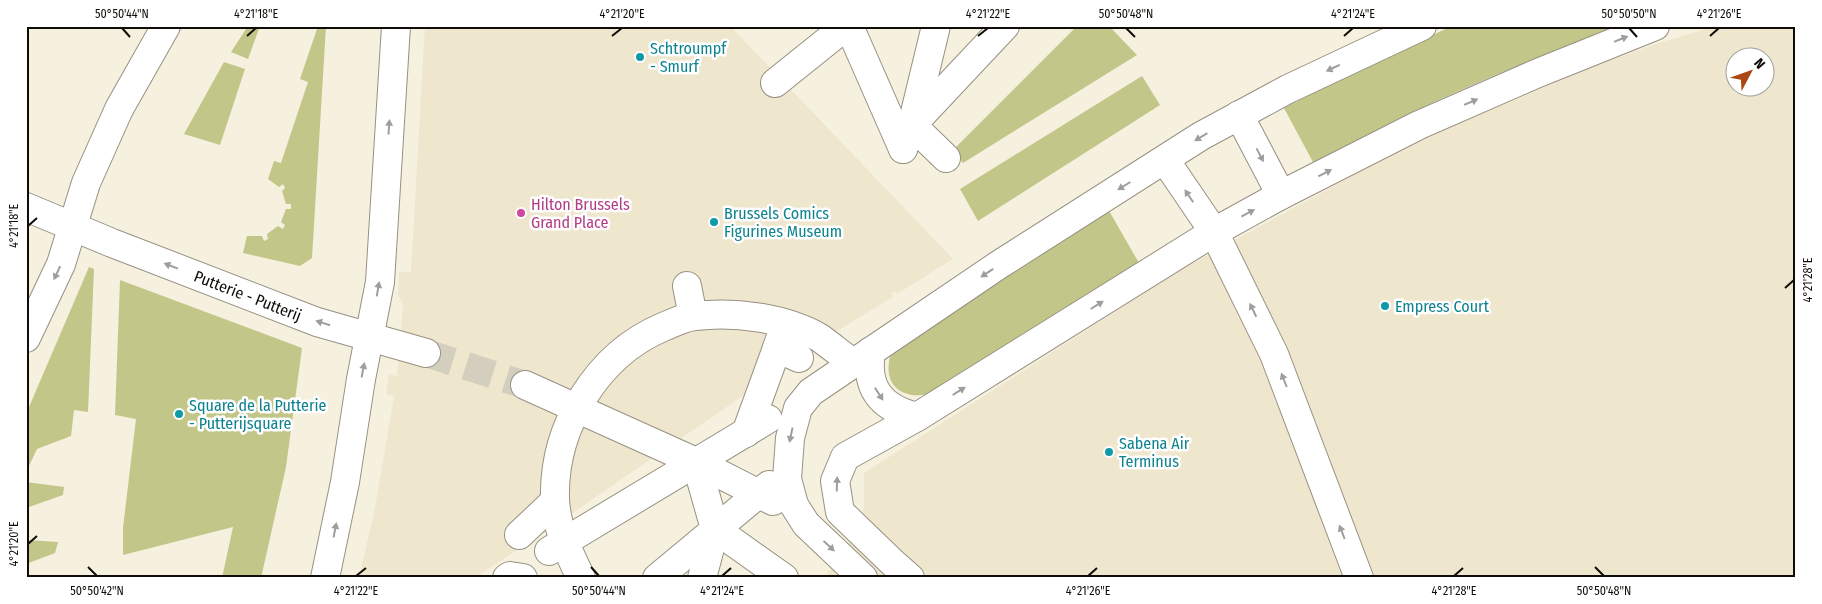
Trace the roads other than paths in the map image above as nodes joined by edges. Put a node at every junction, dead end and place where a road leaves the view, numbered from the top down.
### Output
1 (166, 26) edge
2 (396, 26) edge
3 (847, 26) edge
4 (936, 26) edge
5 (1005, 26) edge
6 (1422, 26) edge
7 (1655, 26) edge
8 (775, 83) dead end
9 (1239, 115) junction
10 (912, 125) junction
11 (946, 158) dead end
12 (1165, 160) junction
13 (1281, 195) junction
14 (26, 207) edge
15 (73, 227) junction
16 (1214, 232) junction
17 (687, 286) dead end
18 (693, 316) junction
19 (370, 337) junction
20 (26, 338) edge
21 (787, 343) junction
22 (426, 353) tunnel mouth
23 (862, 357) junction
24 (525, 384) tunnel mouth
25 (576, 408) junction
26 (917, 417) junction
27 (696, 462) junction
28 (555, 501) junction
29 (716, 529) junction
30 (519, 535) dead end
31 (556, 546) junction
32 (858, 573) edge
33 (325, 578) edge
34 (507, 578) edge
35 (522, 578) edge
36 (581, 578) edge
37 (656, 578) edge
38 (702, 578) edge
39 (784, 578) edge
40 (910, 578) edge
41 (1359, 578) edge

1 - 15 street
19 -> 2 street
3 - 8 street
3 - 10 street
4 - 10 street
5 - 10 street
6 -> 9 street
13 -> 7 street
9 -> 12 street
9 -> 13 street
10 - 11 street
16 -> 12 street
12 -> 23 street
16 -> 13 street
14 - 15 street, Putterie - Putterij
19 -> 15 street, Putterie - Putterij
15 -> 20 street
26 -> 16 street
41 -> 16 street
17 - 18 street
18 - 21 street
18 - 25 street
19 - 22 street, Putterie - Putterij
33 -> 19 street
21 - 23 street
21 - 27 street
23 -> 26 street
23 -> 32 street
24 - 25 street
25 - 27 street
25 - 28 street
40 -> 26 street
27 - 29 street
27 - 29 street
27 - 31 street
28 - 30 street
28 - 31 street
29 - 37 street
29 - 38 street
29 - 39 street
31 - 36 street
34 - 35 street

